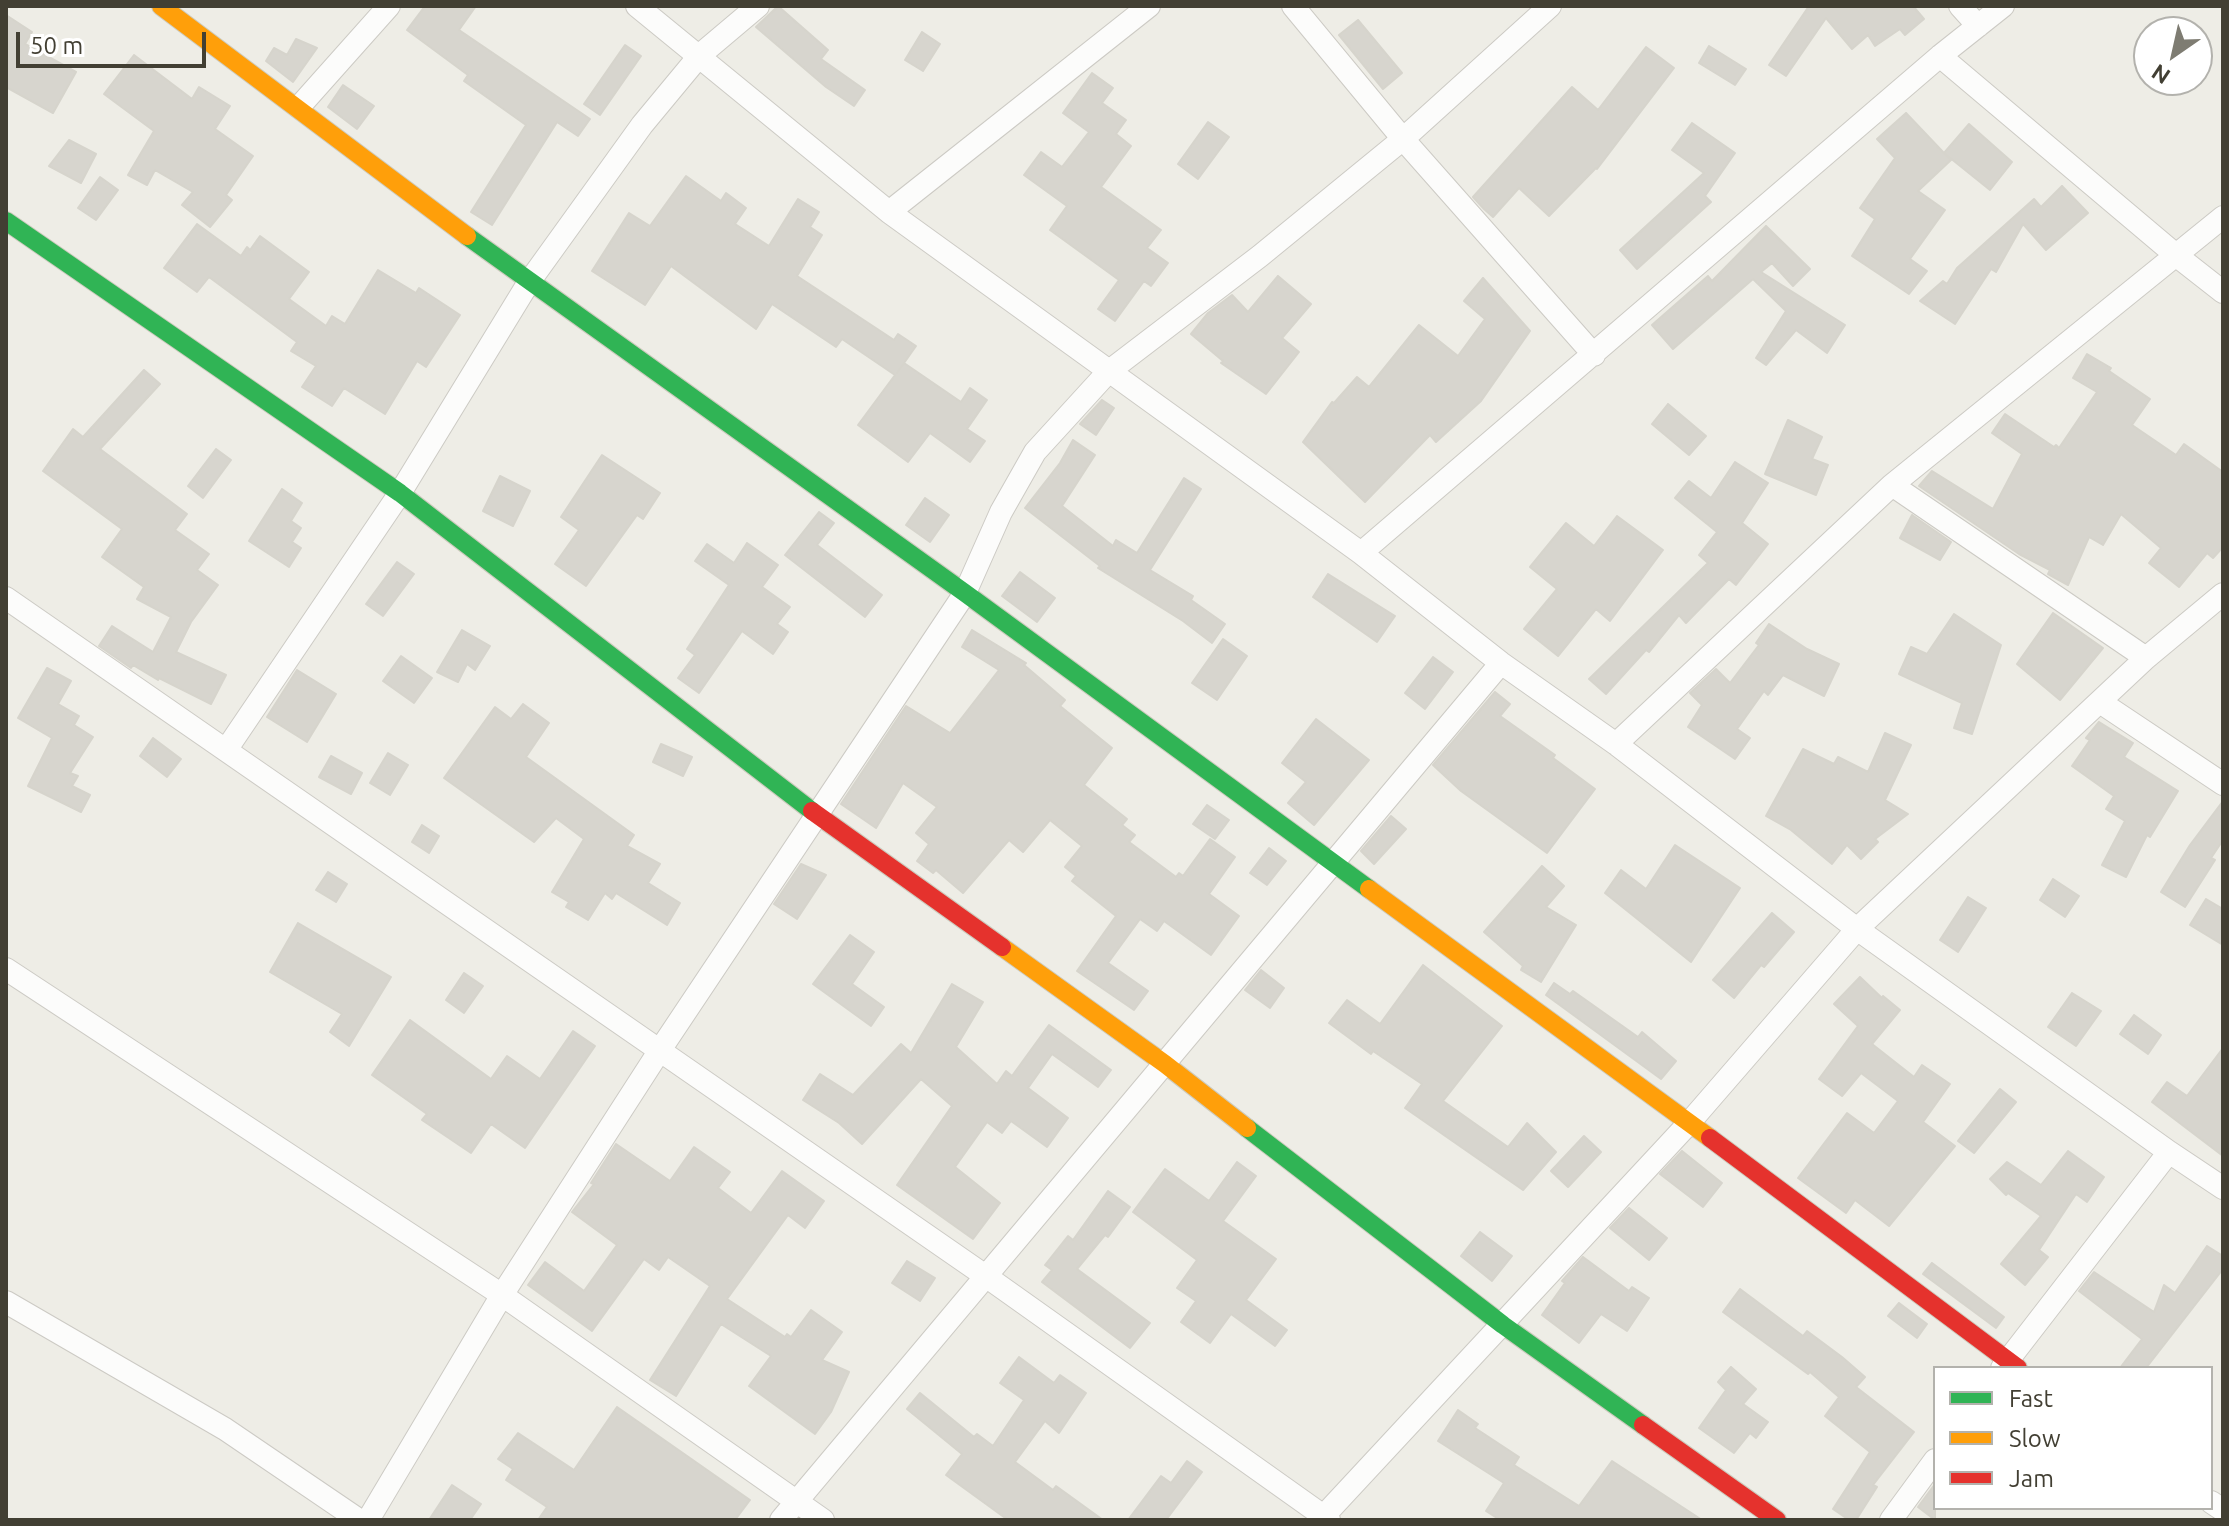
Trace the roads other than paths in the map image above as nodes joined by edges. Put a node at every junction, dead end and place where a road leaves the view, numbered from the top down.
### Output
1 (161, 6) edge
2 (389, 6) edge
3 (637, 6) edge
4 (758, 6) edge
5 (1149, 6) edge
6 (1293, 6) edge
7 (1550, 6) edge
8 (1960, 6) edge
9 (2003, 6) edge
10 (1978, 26) junction
11 (700, 55) junction
12 (1940, 56) junction
13 (299, 107) junction
14 (1403, 139) junction
15 (889, 212) junction
16 (2223, 217) edge
17 (6, 221) edge
18 (2177, 256) junction
19 (529, 282) junction
20 (2223, 292) edge
21 (1594, 355) junction
22 (1108, 372) junction
23 (1892, 485) junction
24 (400, 493) junction
25 (1361, 553) junction
26 (965, 593) junction
27 (2223, 594) edge
28 (6, 598) edge
29 (2146, 658) junction
30 (1501, 663) junction
31 (2100, 702) junction
32 (1616, 744) junction
33 (226, 750) junction
34 (2223, 784) edge
35 (817, 815) junction
36 (1333, 863) junction
37 (1857, 929) junction
38 (6, 969) edge
39 (660, 1050) junction
40 (1165, 1064) junction
41 (1689, 1123) junction
42 (2169, 1152) junction
43 (2223, 1188) edge
44 (987, 1277) junction
45 (502, 1295) junction
46 (6, 1302) edge
47 (1503, 1325) junction
48 (2009, 1366) edge
49 (1933, 1463) edge
50 (796, 1502) junction
51 (1324, 1519) edge
52 (359, 1520) edge
53 (368, 1520) edge
54 (781, 1520) edge
55 (823, 1520) edge
56 (1777, 1520) edge
57 (1891, 1520) edge

1 - 13 street
2 - 13 street
3 - 11 street
4 - 11 street
5 - 15 street
6 - 14 street
7 - 14 street
8 - 10 street
9 - 10 street
10 - 12 street
11 - 15 street
11 - 19 street
12 - 18 street
12 - 21 street
13 - 19 street
14 - 21 street
14 - 22 street
15 - 22 street
16 - 18 street
17 - 24 street
18 - 20 street
18 - 23 street
19 - 24 street
19 - 26 street
21 - 25 street
22 - 25 street
22 - 26 street
23 - 29 street
23 - 32 street
24 - 33 street
24 - 35 street
25 - 30 street
26 - 35 street
26 - 36 street
27 - 29 street
28 - 33 street
29 - 31 street
30 - 32 street
30 - 36 street
31 - 34 street
31 - 37 street
32 - 37 street
33 - 39 street
35 - 39 street
35 - 40 street
36 - 40 street
36 - 41 street
37 - 41 street
37 - 42 street
38 - 45 street
39 - 44 street
39 - 45 street
40 - 44 street
40 - 47 street
41 - 47 street
41 - 48 street
42 - 43 street
42 - 48 street
44 - 50 street
44 - 51 street
45 - 50 street
45 - 53 street
46 - 52 street
47 - 51 street
47 - 56 street
49 - 57 street
50 - 54 street
50 - 55 street

